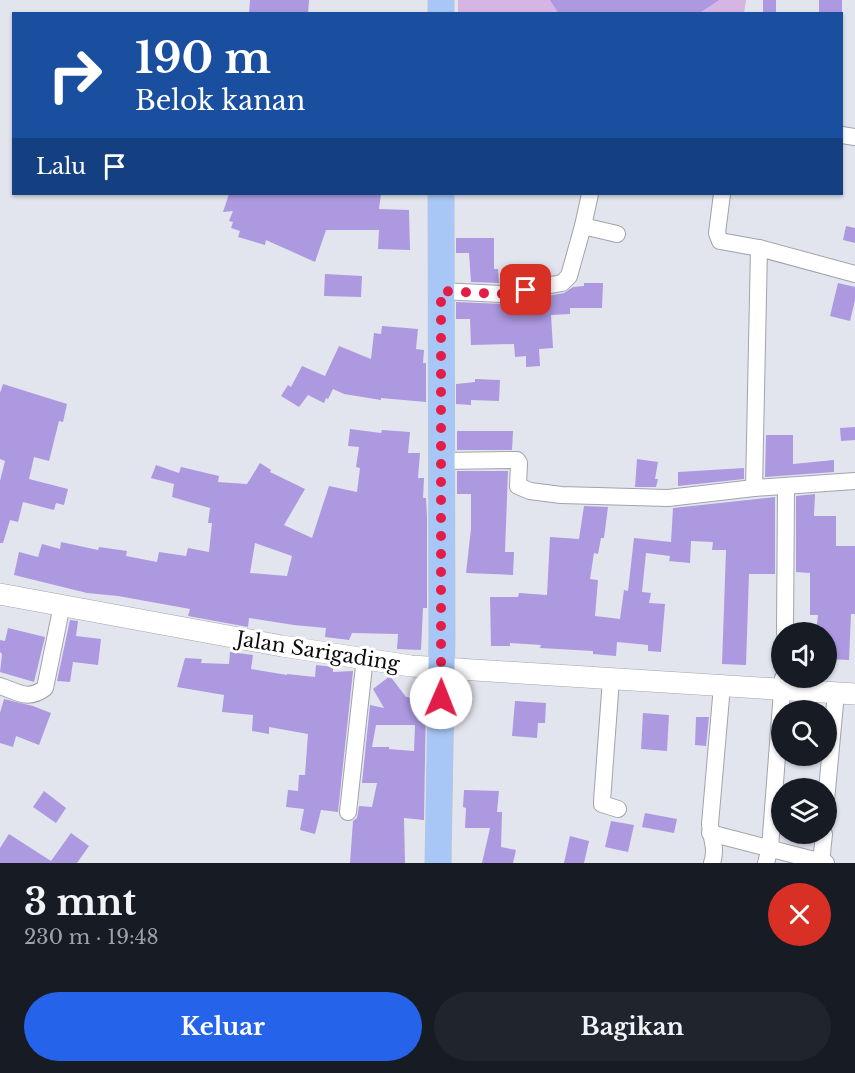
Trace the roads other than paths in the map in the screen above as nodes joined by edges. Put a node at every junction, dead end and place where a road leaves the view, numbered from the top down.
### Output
1 (441, 195) edge
2 (591, 195) edge
3 (723, 195) edge
4 (583, 226) junction
5 (617, 234) dead end
6 (759, 248) junction
7 (855, 274) edge
8 (441, 291) junction
9 (442, 461) junction
10 (855, 481) edge
11 (786, 487) junction
12 (754, 488) junction
13 (0, 594) edge
14 (62, 605) junction
15 (785, 622) edge
16 (365, 657) junction
17 (441, 668) junction
18 (611, 679) junction
19 (771, 684) edge
20 (0, 686) edge
21 (722, 686) junction
22 (783, 688) edge
23 (808, 688) edge
24 (845, 694) edge
25 (830, 778) edge
26 (618, 809) dead end
27 (348, 812) dead end
28 (710, 833) junction
29 (824, 844) edge
30 (768, 855) edge
31 (823, 862) edge
32 (438, 863) edge
33 (712, 863) edge

1 - 8 main road
2 - 4 street
3 - 6 street
4 - 5 street
4 - 8 street
6 - 7 street
6 - 12 street
8 - 9 main road
9 - 12 street
9 - 17 main road
10 - 11 street
11 - 12 street
11 - 15 street
13 - 14 street, Jalan Sarigading
14 - 16 street, Jalan Sarigading
14 - 20 street
16 - 17 street, Jalan Sarigading
16 - 27 street
17 - 18 street, Jalan Sarigading
17 - 32 main road
18 - 21 street, Jalan Sarigading
18 - 26 street
19 - 21 street, Jalan Sarigading
21 - 28 street
22 - 30 street
23 - 24 street, Jalan Sarigading
24 - 25 street
28 - 30 street
28 - 33 street
29 - 31 street
30 - 31 street

